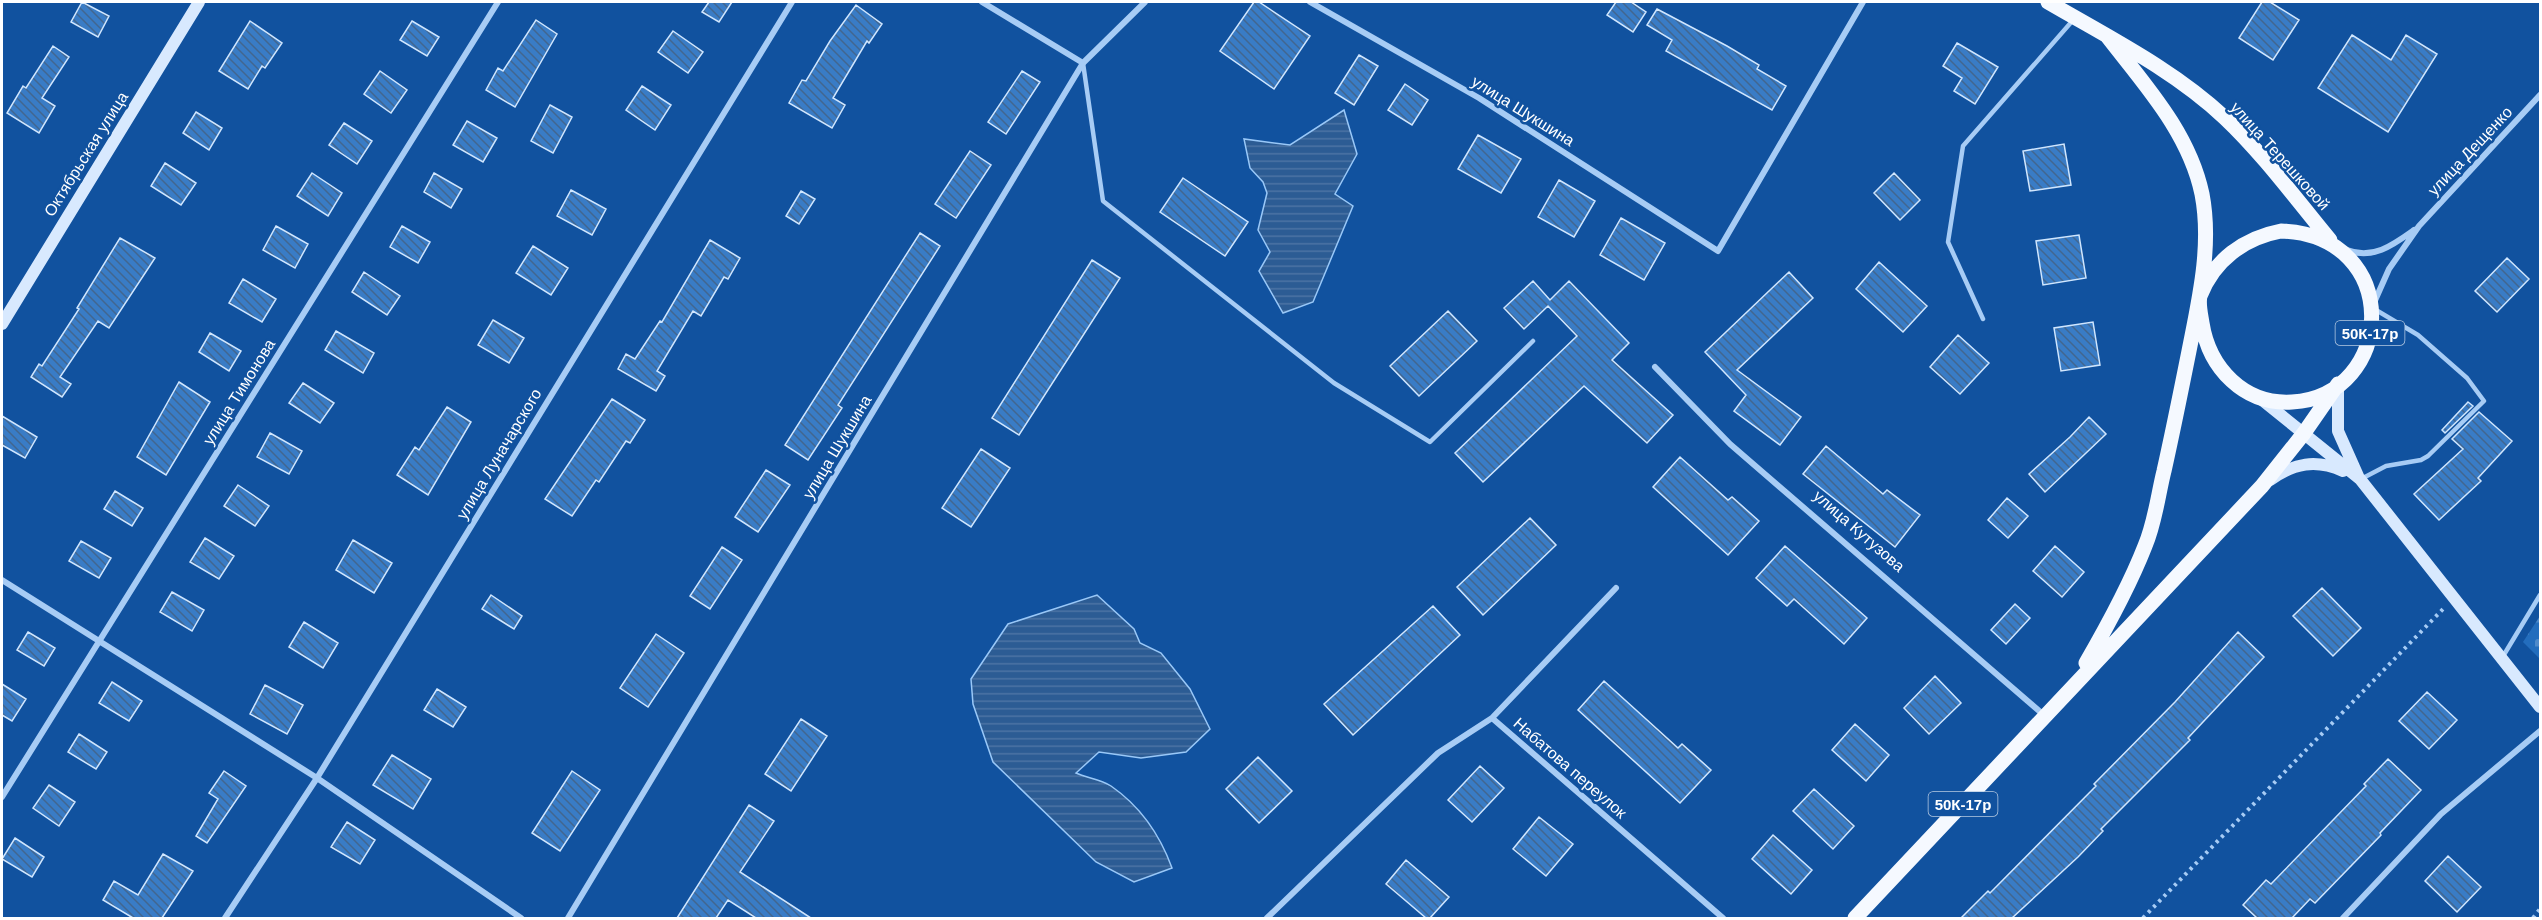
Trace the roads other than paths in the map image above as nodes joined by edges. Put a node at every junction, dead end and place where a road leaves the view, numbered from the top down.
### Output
1 (199, 2) edge
2 (498, 2) edge
3 (792, 2) edge
4 (982, 2) edge
5 (1145, 2) edge
6 (1310, 2) edge
7 (1863, 2) edge
8 (2048, 2) edge
9 (2075, 17) junction
10 (2107, 36) junction
11 (1083, 63) junction
12 (2541, 95) edge
13 (2419, 226) junction
14 (2333, 244) junction
15 (2199, 298) junction
16 (2372, 308) junction
17 (1983, 319) dead end
18 (2, 324) edge
19 (1533, 341) dead end
20 (1655, 367) dead end
21 (2338, 384) junction
22 (2259, 397) junction
23 (2304, 433) junction
24 (2360, 479) junction
25 (2262, 486) junction
26 (2, 580) edge
27 (1616, 588) dead end
28 (2541, 595) edge
29 (99, 642) junction
30 (2502, 658) junction
31 (2070, 689) junction
32 (2541, 707) edge
33 (2046, 716) junction
34 (1492, 718) junction
35 (2541, 731) edge
36 (316, 778) junction
37 (2, 797) edge
38 (225, 918) edge
39 (521, 918) edge
40 (568, 918) edge
41 (1267, 918) edge
42 (1723, 918) edge
43 (1855, 918) edge
44 (2343, 918) edge

1 - 18 street, Октябрьская улица
2 - 29 street, улица Тимонова
3 - 36 street, улица Луначарского
4 - 11 street
5 - 11 street, улица Шукшина
6 - 7 street, улица Шукшина
8 - 9 main road, улица Терешковой / 50К-17р
9 - 10 main road, улица Терешковой / 50К-17р
9 - 17 lane
10 - 14 main road, улица Терешковой / 50К-17р
10 - 15 main road, улица Терешковой / 50К-17р
11 - 19 lane
11 - 40 street, улица Шукшина
12 - 13 street, улица Дещенко
13 - 14 street, улица Дещенко
13 - 16 street, улица Дещенко
14 - 15 main road, 50К-17р
14 - 16 main road, 50К-17р
15 - 22 main road, 50К-17р
15 - 31 main road, 50К-17р
16 - 21 main road, 50К-17р
16 - 24 lane
20 - 33 street, улица Кутузова
21 - 22 main road, 50К-17р
21 - 23 main road, 50К-17р
21 - 24 street
22 - 23 street
23 - 24 street
23 - 25 main road, 50К-17р
24 - 25 street
24 - 30 street
25 - 31 main road, 50К-17р
26 - 29 street
27 - 34 street
28 - 30 lane
29 - 36 street
29 - 37 street, улица Тимонова
30 - 32 street
31 - 33 main road, 50К-17р
33 - 43 main road, 50К-17р
34 - 41 street, Набатова переулок
34 - 42 street, Набатова переулок
35 - 44 street
36 - 38 street, улица Луначарского
36 - 39 street

